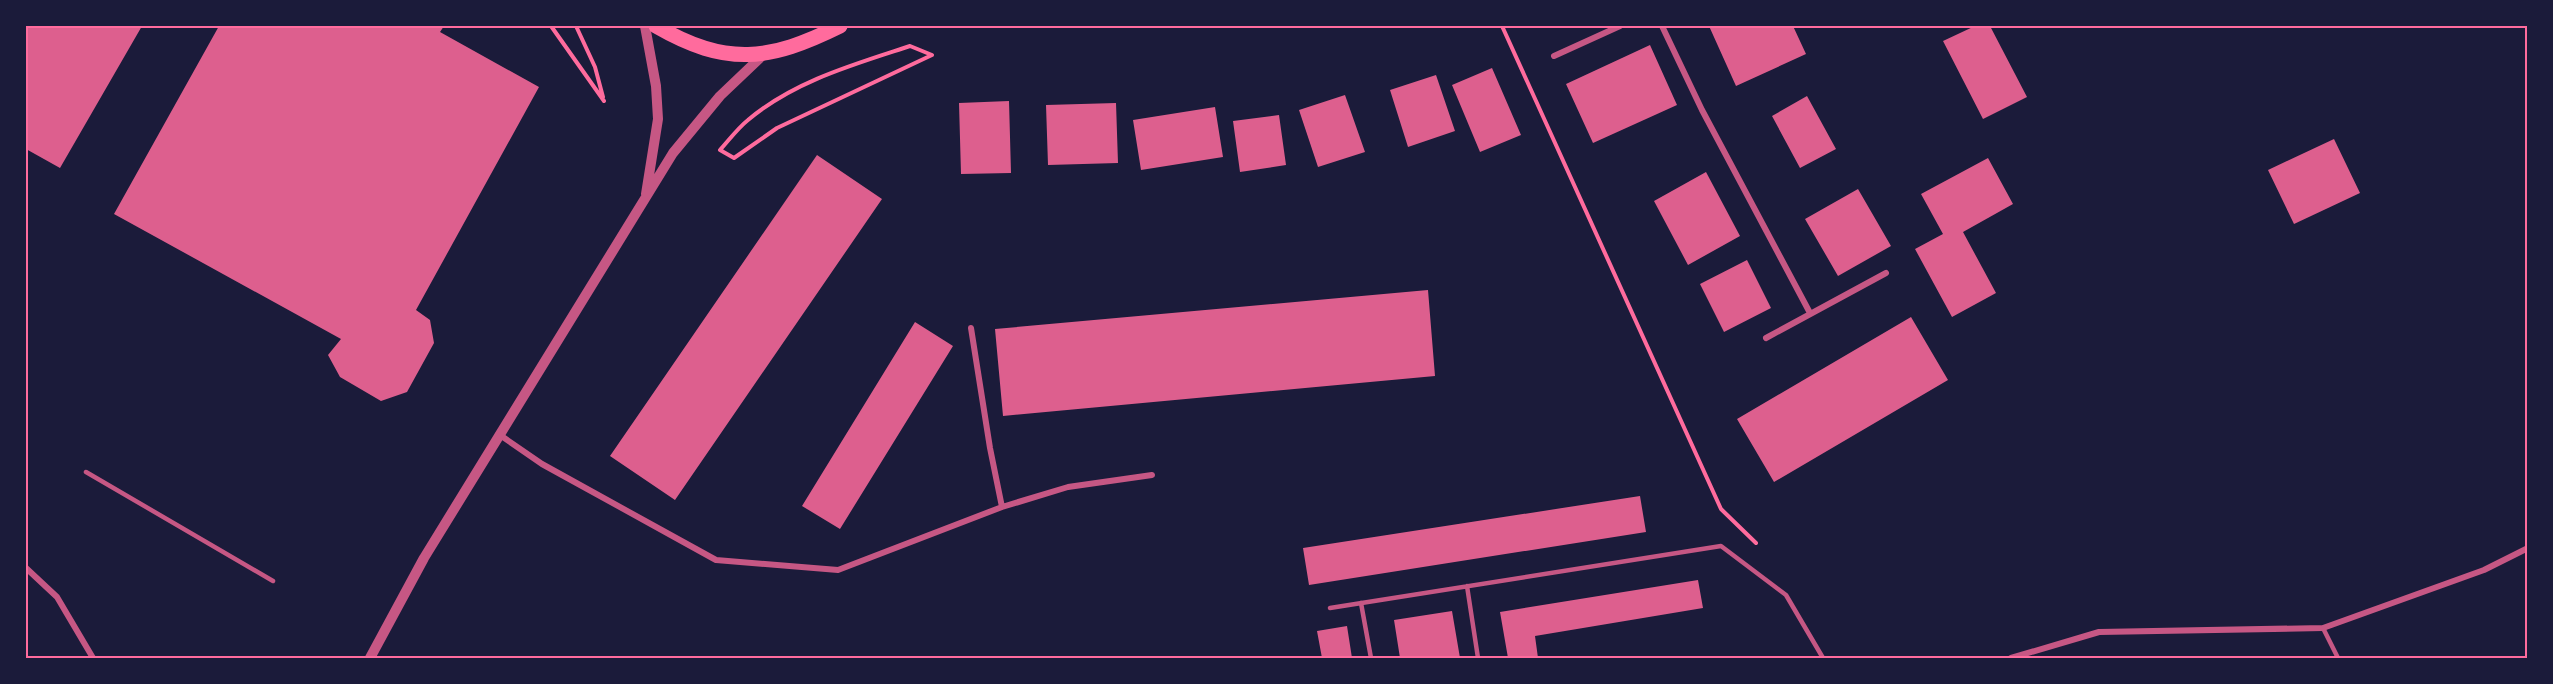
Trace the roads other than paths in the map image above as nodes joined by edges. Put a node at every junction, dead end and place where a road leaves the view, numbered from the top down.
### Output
1 (645, 26) edge
2 (656, 26) edge
3 (840, 26) edge
4 (1620, 26) edge
5 (1662, 26) edge
6 (764, 54) junction
7 (1554, 56) dead end
8 (644, 203) junction
9 (1886, 273) dead end
10 (1810, 313) junction
11 (970, 328) dead end
12 (1766, 338) dead end
13 (500, 435) junction
14 (86, 472) dead end
15 (1152, 475) dead end
16 (1002, 507) junction
17 (2528, 548) edge
18 (26, 568) edge
19 (273, 581) dead end
20 (1467, 586) junction
21 (1361, 603) junction
22 (1330, 608) dead end
23 (2323, 628) junction
24 (93, 658) edge
25 (370, 658) edge
26 (1371, 658) edge
27 (1478, 658) edge
28 (1823, 658) edge
29 (2010, 658) edge
30 (2338, 658) edge

1 - 8 street
2 - 6 main road
3 - 6 main road
4 - 7 street
5 - 10 street
6 - 8 street
8 - 13 street
9 - 10 street
10 - 12 street
11 - 16 street
13 - 16 street
13 - 25 street
14 - 19 lane
15 - 16 street
17 - 23 street
18 - 24 street
20 - 21 lane
20 - 27 lane
20 - 28 lane
21 - 22 lane
21 - 26 lane
23 - 29 street
23 - 30 lane

